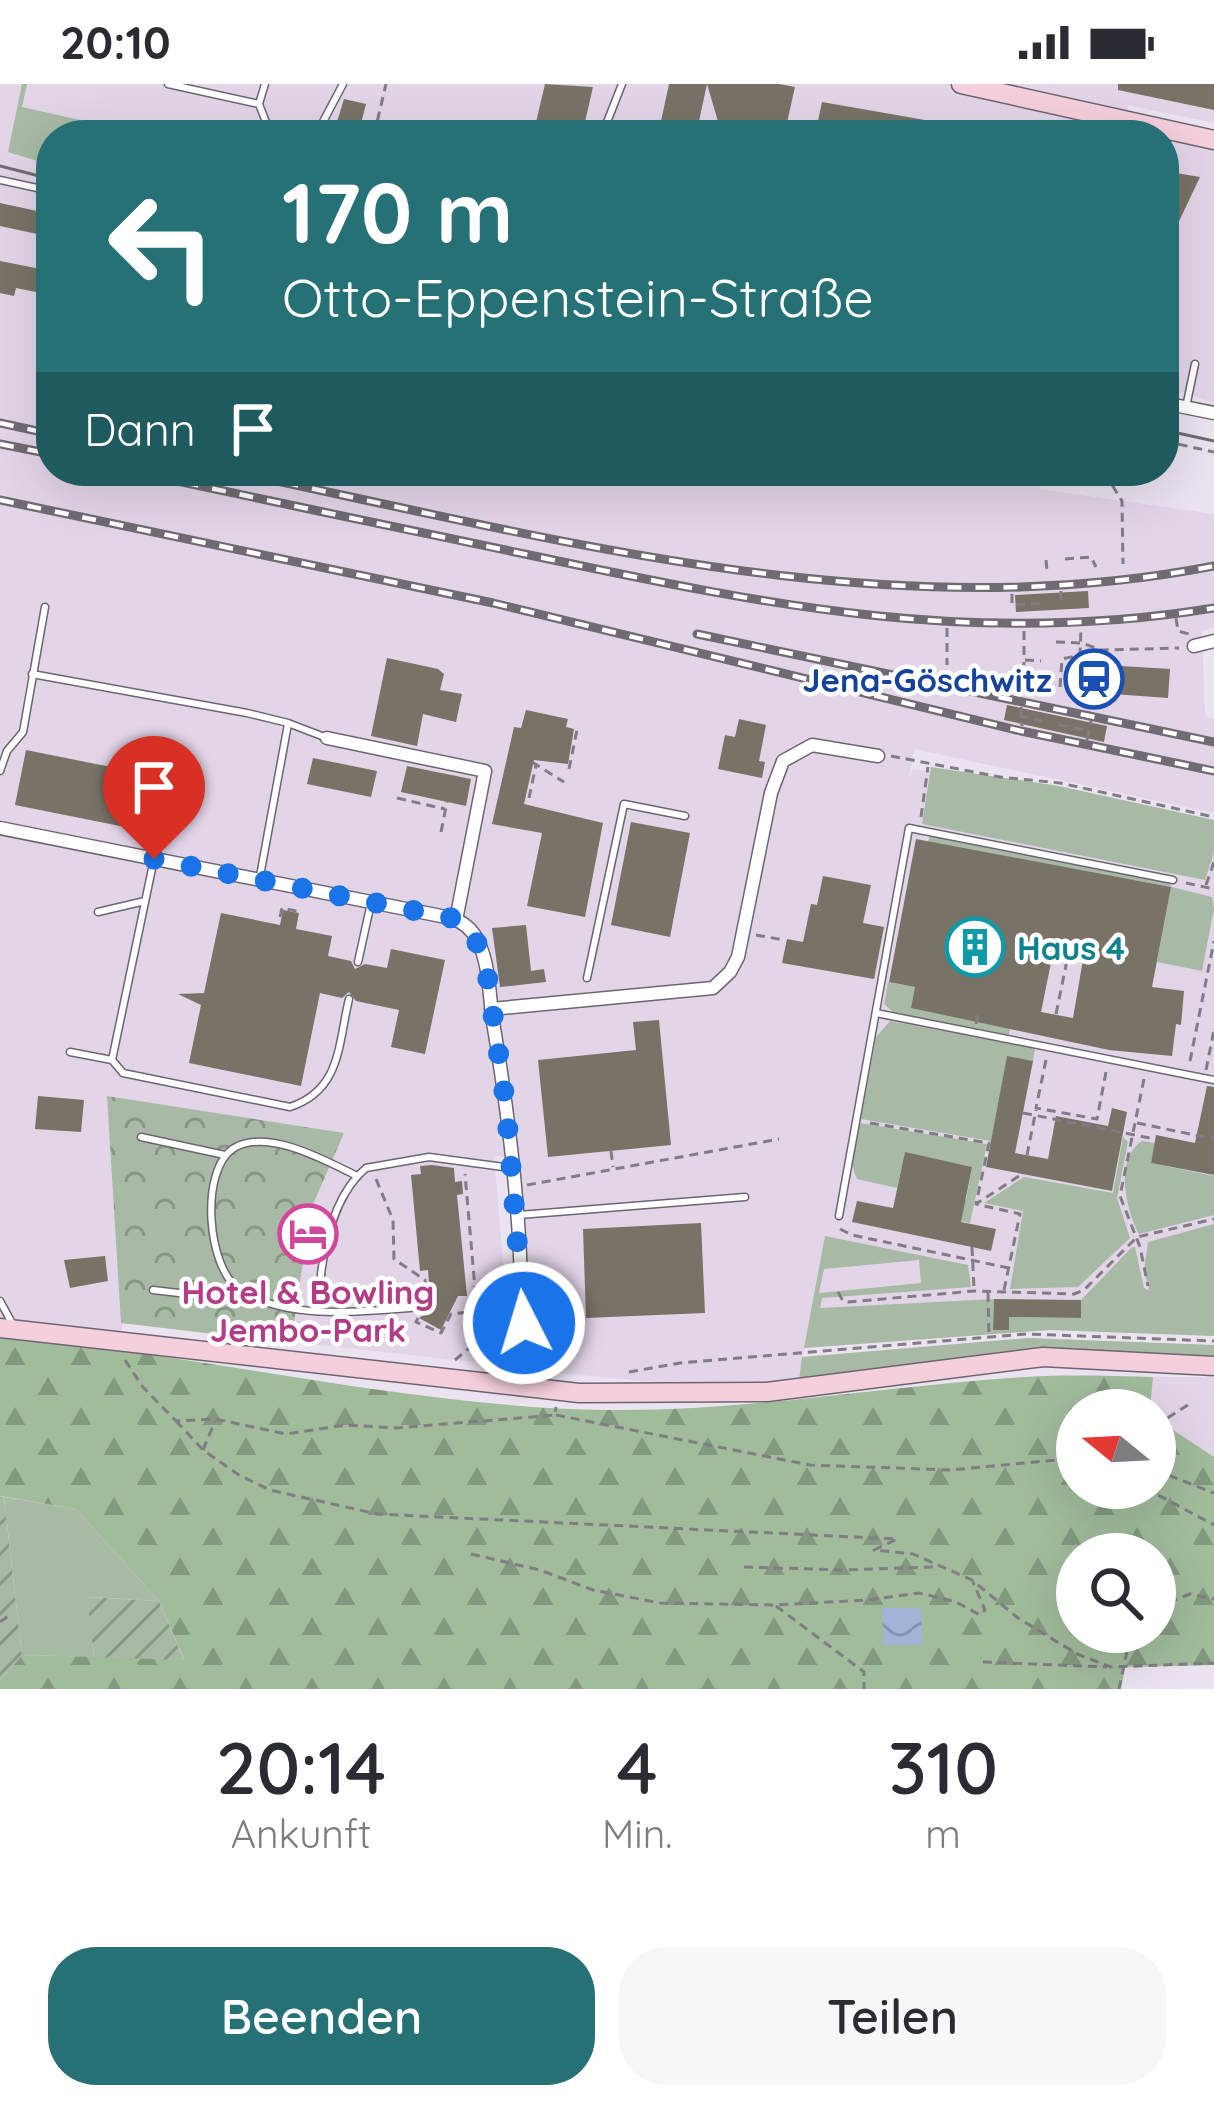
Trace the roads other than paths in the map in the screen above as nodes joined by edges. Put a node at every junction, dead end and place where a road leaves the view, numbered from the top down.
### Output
1 (168, 84) edge
2 (265, 84) edge
3 (343, 84) edge
4 (622, 84) edge
5 (973, 85) edge
6 (259, 104) junction
7 (265, 120) edge
8 (324, 120) edge
9 (608, 120) edge
10 (1095, 120) edge
11 (1179, 135) edge
12 (1214, 140) edge
13 (0, 181) edge
14 (36, 188) edge
15 (1196, 364) dead end
16 (1179, 406) edge
17 (1186, 407) junction
18 (1214, 413) edge
19 (45, 608) dead end
20 (1214, 641) edge
21 (1194, 646) road end
22 (32, 674) junction
23 (288, 723) junction
24 (327, 738) joint
25 (878, 757) road end
26 (0, 772) edge
27 (685, 816) dead end
28 (0, 828) edge
29 (154, 859) junction
30 (259, 880) junction
31 (1173, 880) road end
32 (145, 901) junction
33 (371, 903) junction
34 (98, 912) dead end
35 (456, 920) junction
36 (358, 962) dead end
37 (587, 978) dead end
38 (349, 999) dead end
39 (491, 1009) junction
40 (876, 1013) junction
41 (70, 1052) dead end
42 (112, 1060) junction
43 (1214, 1080) edge
44 (141, 1137) dead end
45 (227, 1155) junction
46 (511, 1168) junction
47 (357, 1176) junction
48 (745, 1197) dead end
49 (515, 1216) junction
50 (839, 1216) road end
51 (153, 1289) dead end
52 (245, 1293) junction
53 (0, 1301) edge
54 (423, 1307) road end
55 (319, 1310) junction
56 (7, 1328) edge
57 (1214, 1366) edge
58 (519, 1389) junction

1 - 6 lane
2 - 6 lane
3 - 8 lane
4 - 9 lane
5 - 10 street
6 - 7 lane
11 - 12 street
13 - 14 lane
15 - 17 lane
16 - 17 street
17 - 18 street
19 - 22 lane
20 - 21 street
22 - 23 lane
22 - 26 lane
23 - 24 lane
23 - 30 lane
24 - 35 street
25 - 39 street
27 - 37 lane
28 - 29 street
29 - 30 street
29 - 32 lane
30 - 33 street
31 - 40 lane
32 - 34 lane
32 - 42 lane
33 - 35 street
33 - 36 lane
35 - 39 street
38 - 42 lane
39 - 46 street
40 - 43 lane
40 - 50 lane
41 - 42 lane
44 - 45 lane
45 - 47 lane
45 - 52 lane
46 - 47 lane
46 - 49 street
47 - 55 lane
48 - 49 lane
49 - 58 street
51 - 52 lane
52 - 55 lane
53 - 56 lane
54 - 55 lane
56 - 58 street
57 - 58 street

